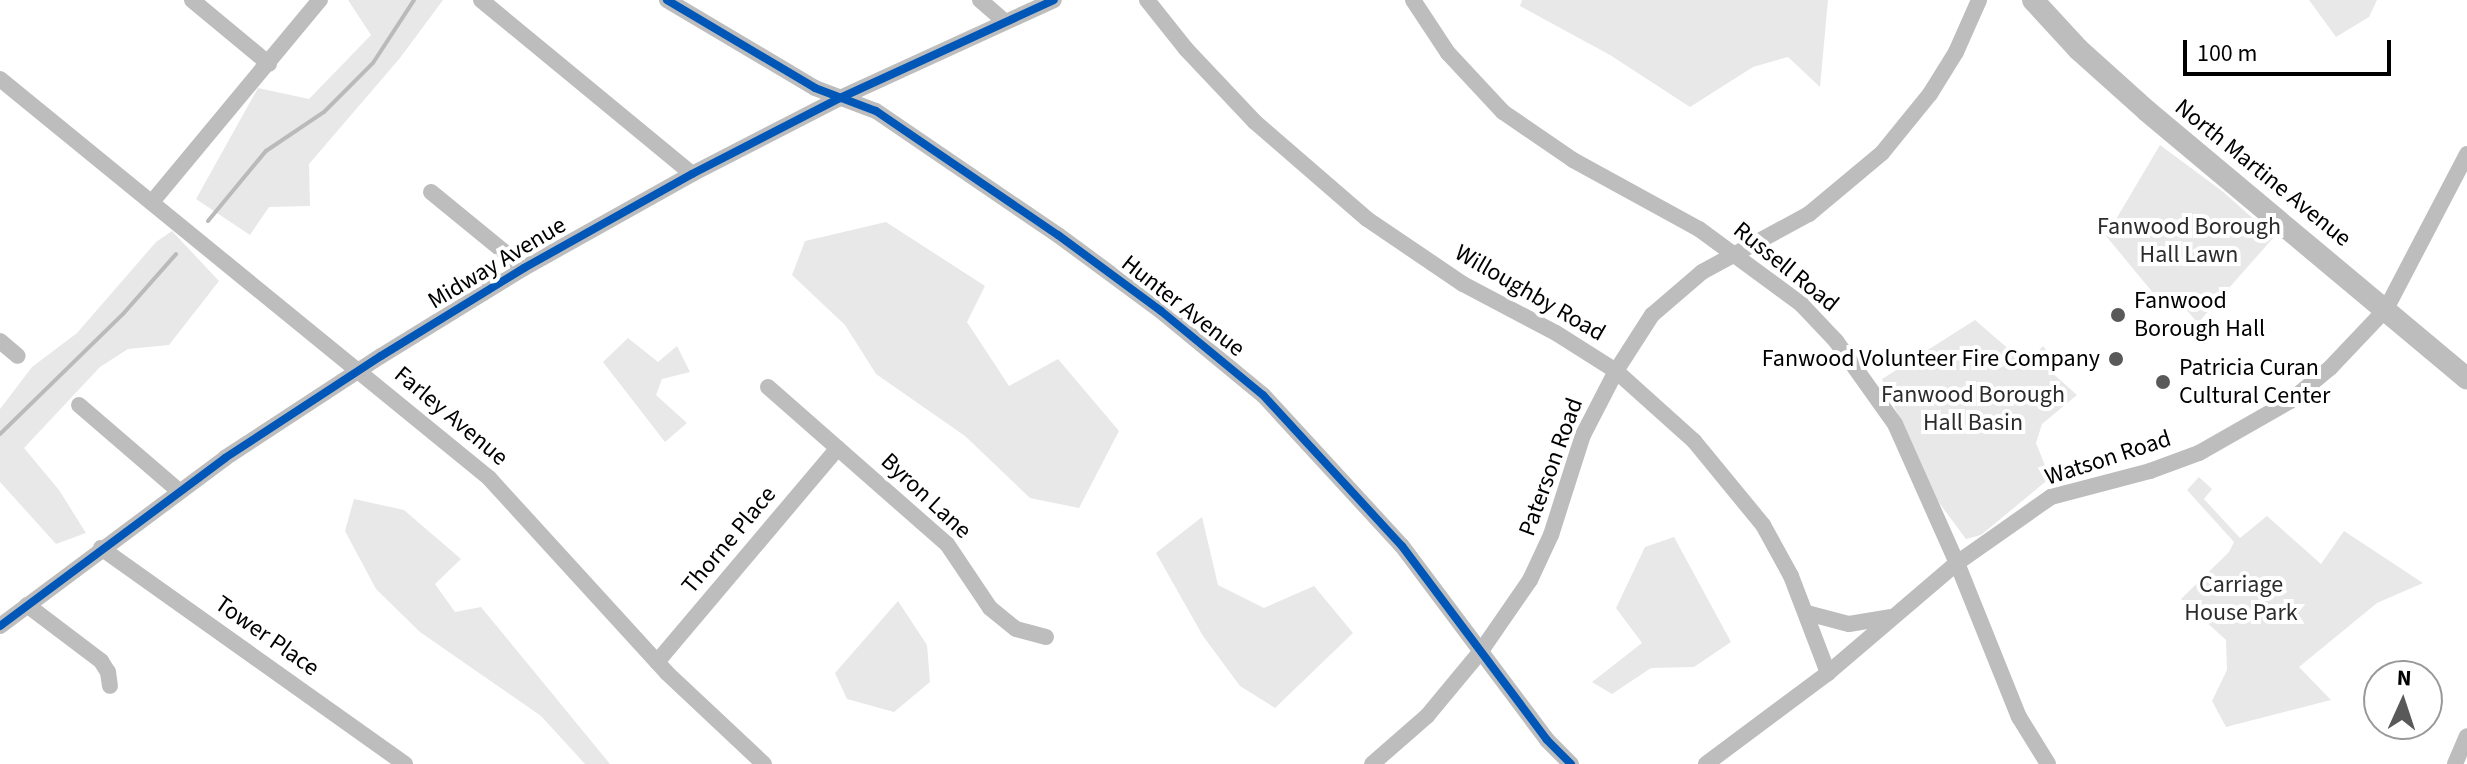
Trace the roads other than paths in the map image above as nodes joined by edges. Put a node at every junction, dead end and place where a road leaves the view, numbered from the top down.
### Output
1 (192, 0) edge
2 (320, 0) edge
3 (667, 0) edge
4 (980, 0) edge
5 (1054, 0) edge
6 (1147, 0) edge
7 (1413, 0) edge
8 (1979, 0) edge
9 (2033, 0) edge
10 (482, 1) edge
11 (1004, 21) junction
12 (269, 64) junction
13 (0, 79) edge
14 (840, 98) junction
15 (2467, 154) edge
16 (692, 174) junction
17 (431, 192) dead end
18 (152, 202) junction
19 (1736, 255) junction
20 (524, 268) junction
21 (2386, 309) junction
22 (0, 341) edge
23 (18, 356) dead end
24 (358, 371) junction
25 (1616, 371) junction
26 (2467, 379) edge
27 (768, 387) dead end
28 (79, 405) dead end
29 (838, 448) junction
30 (179, 491) junction
31 (101, 548) junction
32 (1957, 563) junction
33 (27, 605) junction
34 (1807, 613) junction
35 (1897, 614) junction
36 (0, 626) edge
37 (1046, 637) dead end
38 (1481, 651) junction
39 (657, 662) junction
40 (1828, 673) junction
41 (110, 686) dead end
42 (2467, 736) edge
43 (405, 764) edge
44 (764, 764) edge
45 (1372, 764) edge
46 (1571, 764) edge
47 (1706, 764) edge
48 (2048, 764) edge
49 (2455, 764) edge

1 - 12 street
2 - 12 street
3 - 14 street, Hunter Avenue
4 - 11 street
5 - 11 street, Midway Avenue
6 - 25 street, Willoughby Road
7 - 19 street, Russell Road
8 - 19 street, Paterson Road
9 - 21 main road, North Martine Avenue
10 - 16 street
11 - 14 street, Midway Avenue
12 - 18 street
13 - 18 street, Farley Avenue
14 - 16 street, Midway Avenue
14 - 38 street, Hunter Avenue
15 - 21 street, Watson Road
16 - 20 street, Midway Avenue
17 - 20 street
18 - 24 street, Farley Avenue
19 - 25 street, Paterson Road
19 - 32 street, Russell Road
20 - 24 street, Midway Avenue
21 - 26 main road, North Martine Avenue
21 - 32 street, Watson Road
22 - 23 street
24 - 30 street, Midway Avenue
24 - 39 street, Farley Avenue
25 - 34 street, Willoughby Road
25 - 38 street, Paterson Road
27 - 29 street, Byron Lane
28 - 30 street
29 - 37 street, Byron Lane
29 - 39 street, Thorne Place
30 - 31 street, Midway Avenue
31 - 33 street, Midway Avenue
31 - 43 street, Tower Place
32 - 35 street, Watson Road
32 - 48 street, Russell Road
33 - 36 street, Midway Avenue
33 - 41 street
34 - 35 street
34 - 40 street, Willoughby Road
35 - 40 street, Watson Road
38 - 45 street, Paterson Road
38 - 46 street, Hunter Avenue
39 - 44 street, Farley Avenue
40 - 47 street, Watson Road
42 - 49 street

